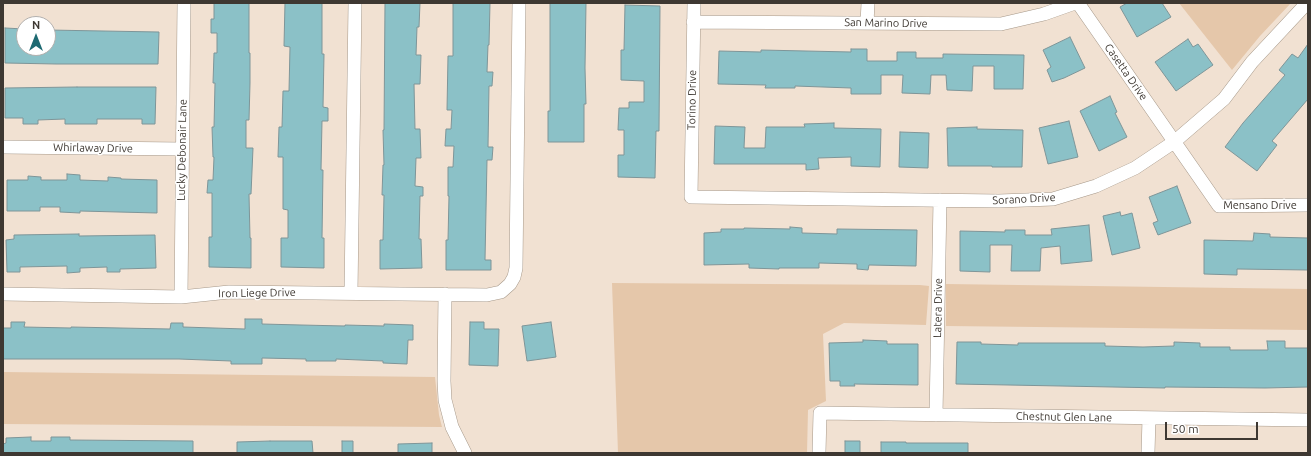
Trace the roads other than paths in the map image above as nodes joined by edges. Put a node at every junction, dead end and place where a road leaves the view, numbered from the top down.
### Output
1 (184, 3) edge
2 (355, 3) edge
3 (519, 3) edge
4 (694, 3) edge
5 (868, 3) edge
6 (1076, 3) edge
7 (1307, 3) edge
8 (694, 22) junction
9 (867, 23) junction
10 (1174, 142) junction
11 (3, 147) edge
12 (182, 149) junction
13 (691, 197) joint
14 (940, 200) junction
15 (1308, 205) edge
16 (351, 293) junction
17 (3, 294) edge
18 (445, 294) junction
19 (181, 297) junction
20 (936, 415) junction
21 (1149, 418) junction
22 (1308, 420) edge
23 (465, 453) edge
24 (819, 453) edge
25 (1148, 453) edge

1 - 12 street, Lucky Debonair Lane
2 - 16 street
3 - 18 street, Iron Liege Drive
4 - 8 street, Torino Drive
5 - 9 street
6 - 9 street, San Marino Drive
6 - 10 street, Casetta Drive
7 - 10 street, Sorano Drive
8 - 9 street, San Marino Drive
8 - 13 street, Torino Drive
10 - 14 street, Sorano Drive
10 - 15 street, Mensano Drive
11 - 12 street, Whirlaway Drive
12 - 19 street, Lucky Debonair Lane
13 - 14 street, Sorano Drive
14 - 20 street, Latera Drive
16 - 18 street, Iron Liege Drive
16 - 19 street, Iron Liege Drive
17 - 19 street, Iron Liege Drive
18 - 23 street
20 - 21 street, Chestnut Glen Lane
20 - 24 street, Chestnut Glen Lane
21 - 22 street, Chestnut Glen Lane
21 - 25 street

